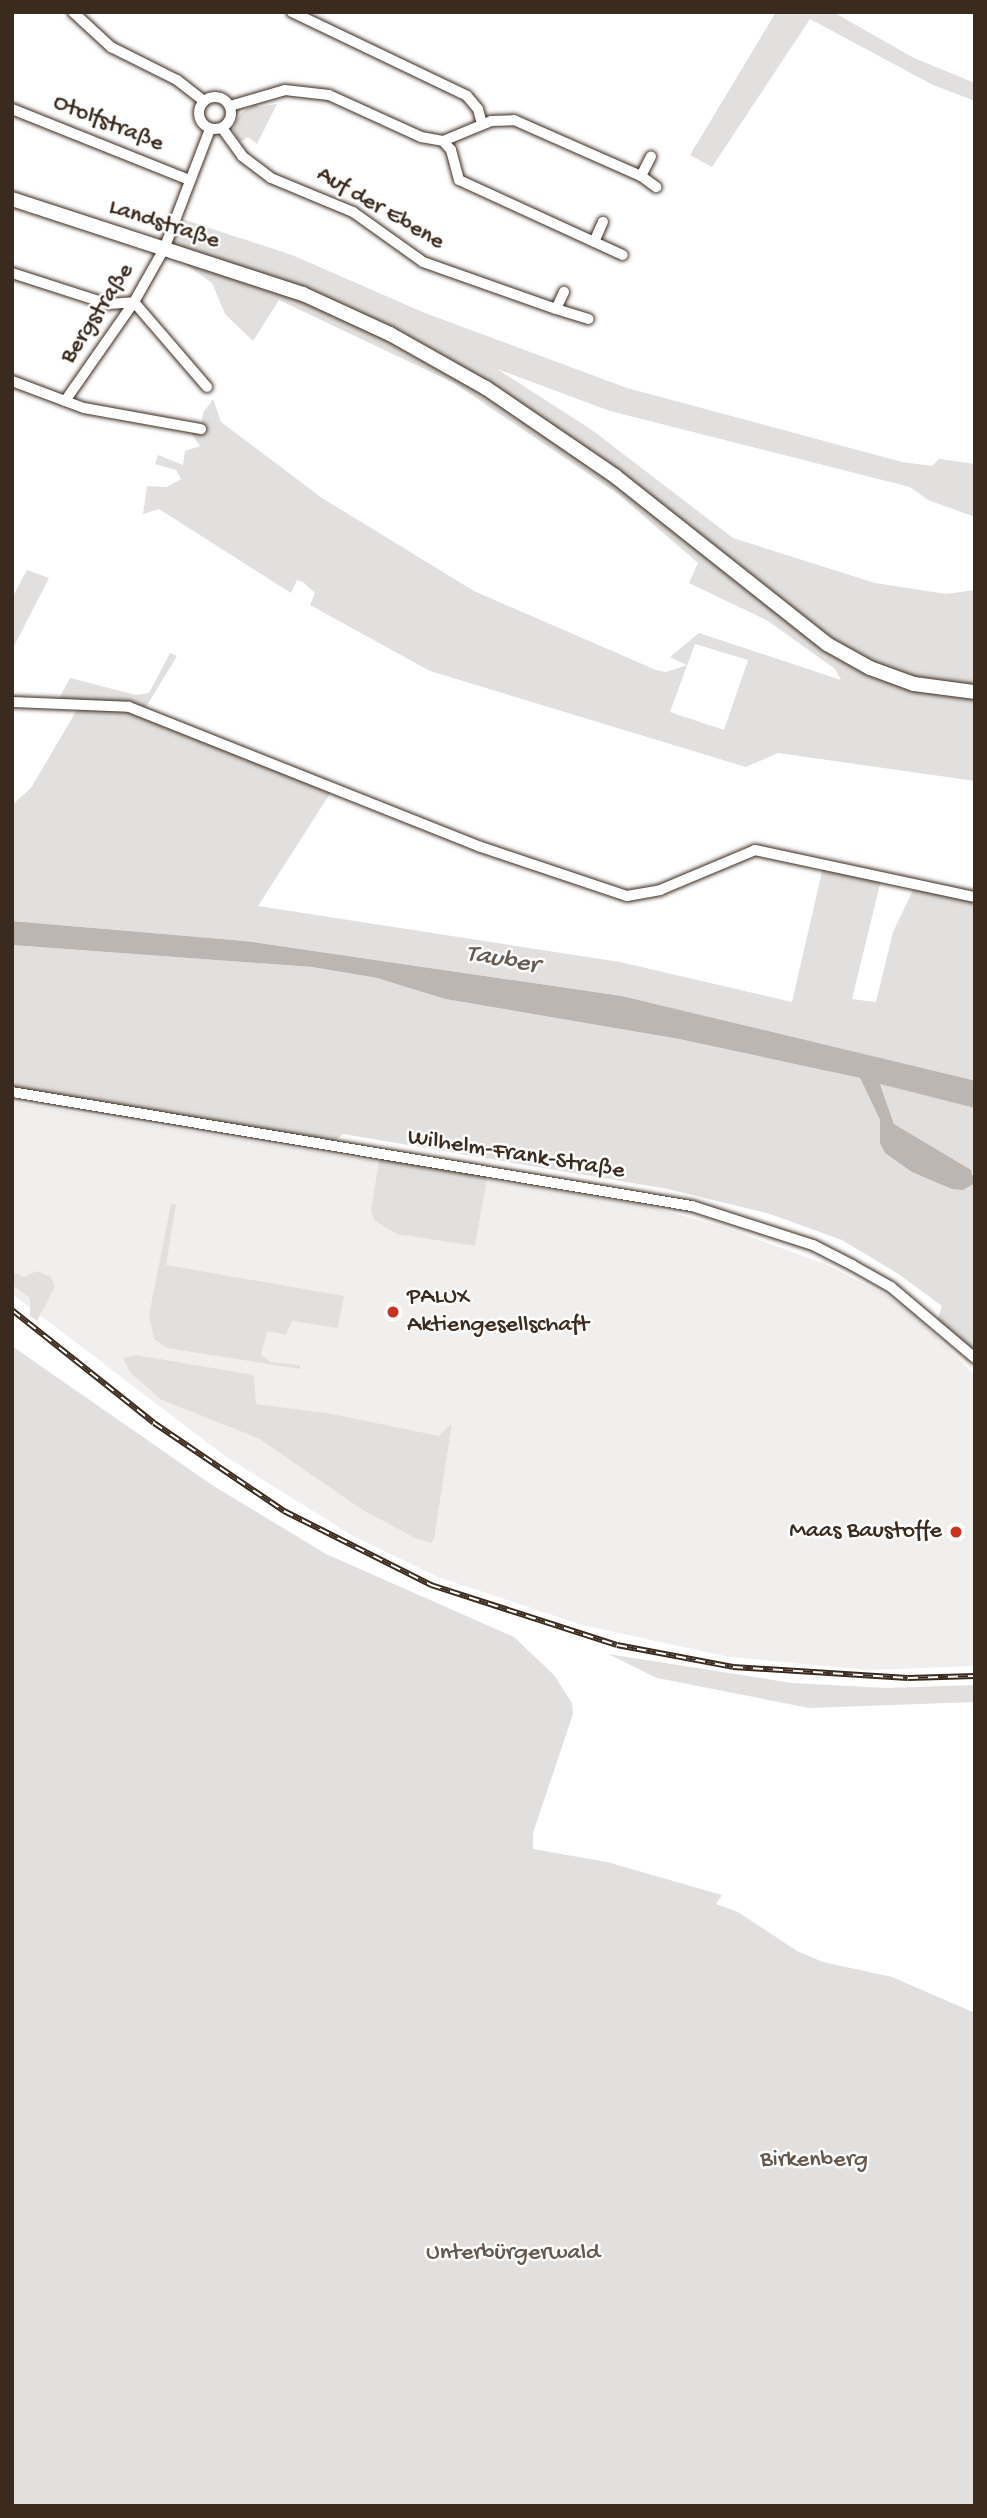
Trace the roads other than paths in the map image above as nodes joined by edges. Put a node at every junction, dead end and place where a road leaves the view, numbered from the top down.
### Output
1 (73, 12) edge
2 (292, 12) edge
3 (204, 101) junction
4 (230, 106) junction
5 (12, 108) edge
6 (482, 124) junction
7 (222, 128) junction
8 (210, 129) junction
9 (443, 141) junction
10 (651, 156) dead end
11 (640, 176) junction
12 (187, 179) junction
13 (656, 187) dead end
14 (12, 199) edge
15 (603, 222) dead end
16 (594, 242) junction
17 (164, 249) junction
18 (623, 255) dead end
19 (12, 273) edge
20 (564, 292) dead end
21 (134, 302) junction
22 (556, 309) junction
23 (588, 319) dead end
24 (12, 381) edge
25 (207, 387) dead end
26 (65, 401) junction
27 (201, 429) dead end
28 (975, 692) edge
29 (12, 702) edge
30 (975, 897) edge
31 (12, 1092) edge
32 (975, 1358) edge

1 - 3 street
2 - 6 street
3 - 4 street
3 - 8 street
4 - 7 street
4 - 9 street
5 - 12 street, Otolfstraße
6 - 9 street
6 - 11 street
7 - 8 street
7 - 22 street, Auf der Ebene
8 - 12 street, Bergstraße
9 - 16 street
10 - 11 street
11 - 13 street
12 - 17 street, Bergstraße
14 - 17 main road, Landstraße
15 - 16 street
16 - 18 street
17 - 21 street, Bergstraße
17 - 28 main road, Landstraße
19 - 21 street
20 - 22 street
21 - 25 street
21 - 26 street, Bergstraße
22 - 23 street, Auf der Ebene
24 - 26 street
26 - 27 street
29 - 30 street
31 - 32 street, Wilhelm-Frank-Straße

